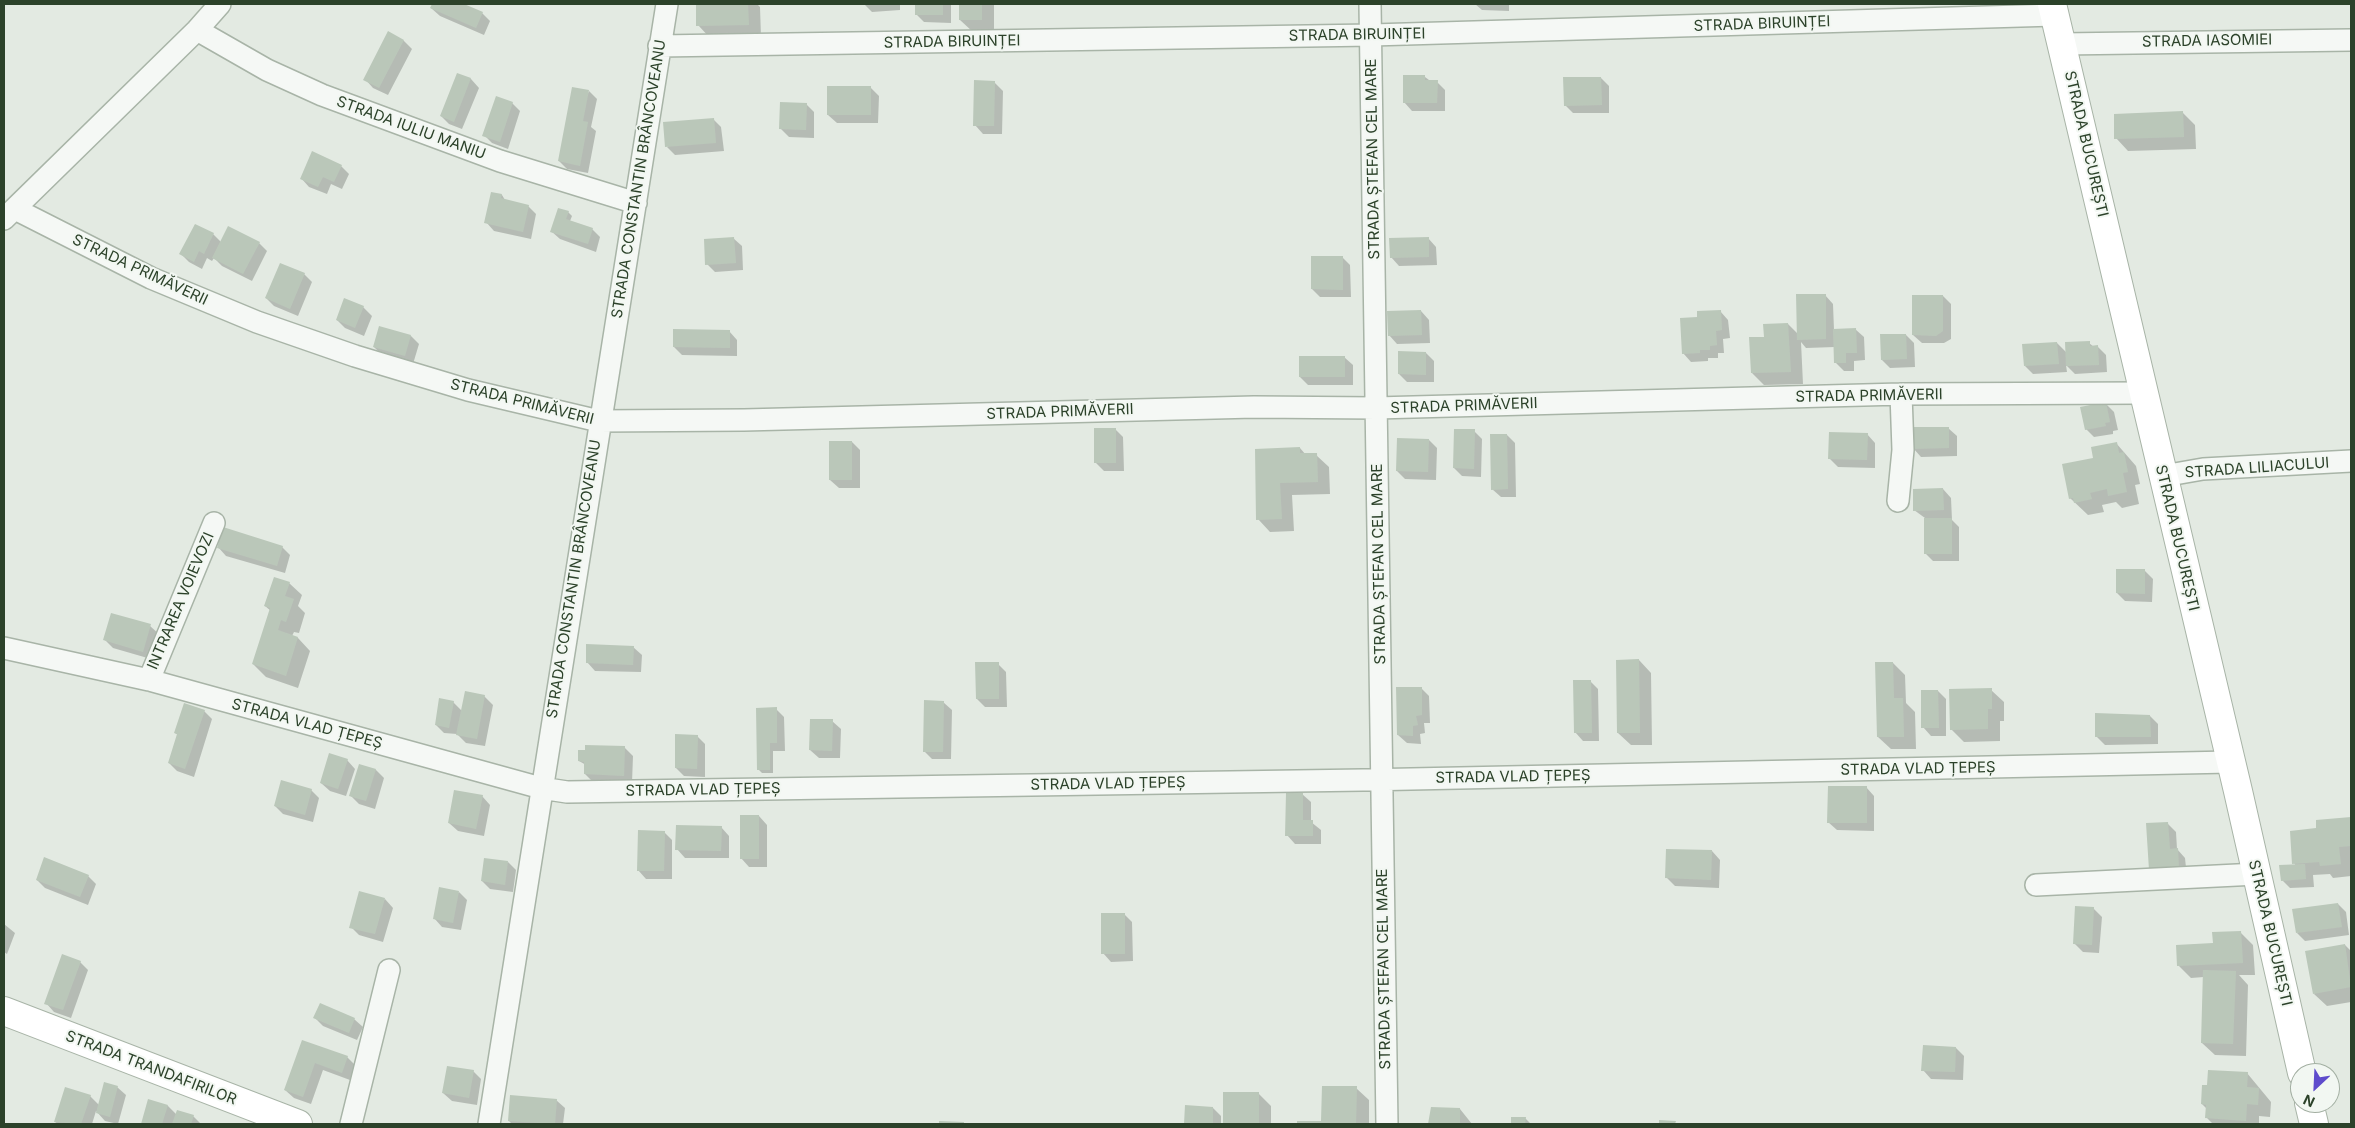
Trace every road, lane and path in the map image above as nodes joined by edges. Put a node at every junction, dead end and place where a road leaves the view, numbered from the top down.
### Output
1 (220, 4) edge
2 (667, 4) edge
3 (1370, 4) edge
4 (2053, 9) edge
5 (197, 30) junction
6 (1372, 35) junction
7 (2351, 40) edge
8 (2062, 44) junction
9 (659, 46) junction
10 (636, 203) junction
11 (10, 214) edge
12 (2143, 393) junction
13 (1901, 394) junction
14 (1376, 408) junction
15 (599, 421) junction
16 (2351, 462) edge
17 (2162, 476) junction
18 (1898, 501) dead end
19 (214, 523) dead end
20 (4, 648) edge
21 (149, 680) junction
22 (2230, 762) junction
23 (1382, 779) junction
24 (541, 788) junction
25 (2257, 874) junction
26 (2036, 885) dead end
27 (389, 970) dead end
28 (4, 1011) edge
29 (2300, 1063) edge
30 (298, 1124) edge
31 (351, 1124) edge
32 (489, 1124) edge
33 (1387, 1124) edge

1 - 5 street
2 - 9 street, STRADA CONSTANTIN BRÂNCOVEANU
3 - 6 street, STRADA ȘTEFAN CEL MARE
4 - 6 street, STRADA BIRUINȚEI
4 - 8 main road, STRADA BUCUREȘTI
5 - 10 street, STRADA IULIU MANIU
5 - 11 street
6 - 9 street, STRADA BIRUINȚEI
6 - 14 street, STRADA ȘTEFAN CEL MARE
7 - 8 street, STRADA IASOMIEI
8 - 12 main road, STRADA BUCUREȘTI
9 - 10 street, STRADA CONSTANTIN BRÂNCOVEANU
10 - 15 street, STRADA CONSTANTIN BRÂNCOVEANU
11 - 15 street, STRADA PRIMĂVERII
12 - 13 street, STRADA PRIMĂVERII
12 - 17 main road, STRADA BUCUREȘTI
13 - 14 street, STRADA PRIMĂVERII
13 - 18 street
14 - 15 street, STRADA PRIMĂVERII
14 - 23 street, STRADA ȘTEFAN CEL MARE
15 - 24 street, STRADA CONSTANTIN BRÂNCOVEANU
16 - 17 street, STRADA LILIACULUI
17 - 22 main road, STRADA BUCUREȘTI
19 - 21 street, INTRAREA VOIEVOZI
20 - 21 street, STRADA VLAD ȚEPEȘ
21 - 24 street, STRADA VLAD ȚEPEȘ
22 - 23 street, STRADA VLAD ȚEPEȘ
22 - 25 main road, STRADA BUCUREȘTI
23 - 24 street, STRADA VLAD ȚEPEȘ
23 - 33 street, STRADA ȘTEFAN CEL MARE
24 - 32 street, STRADA CONSTANTIN BRÂNCOVEANU
25 - 26 street
25 - 29 main road, STRADA BUCUREȘTI
27 - 31 street
28 - 30 main road, STRADA TRANDAFIRILOR

